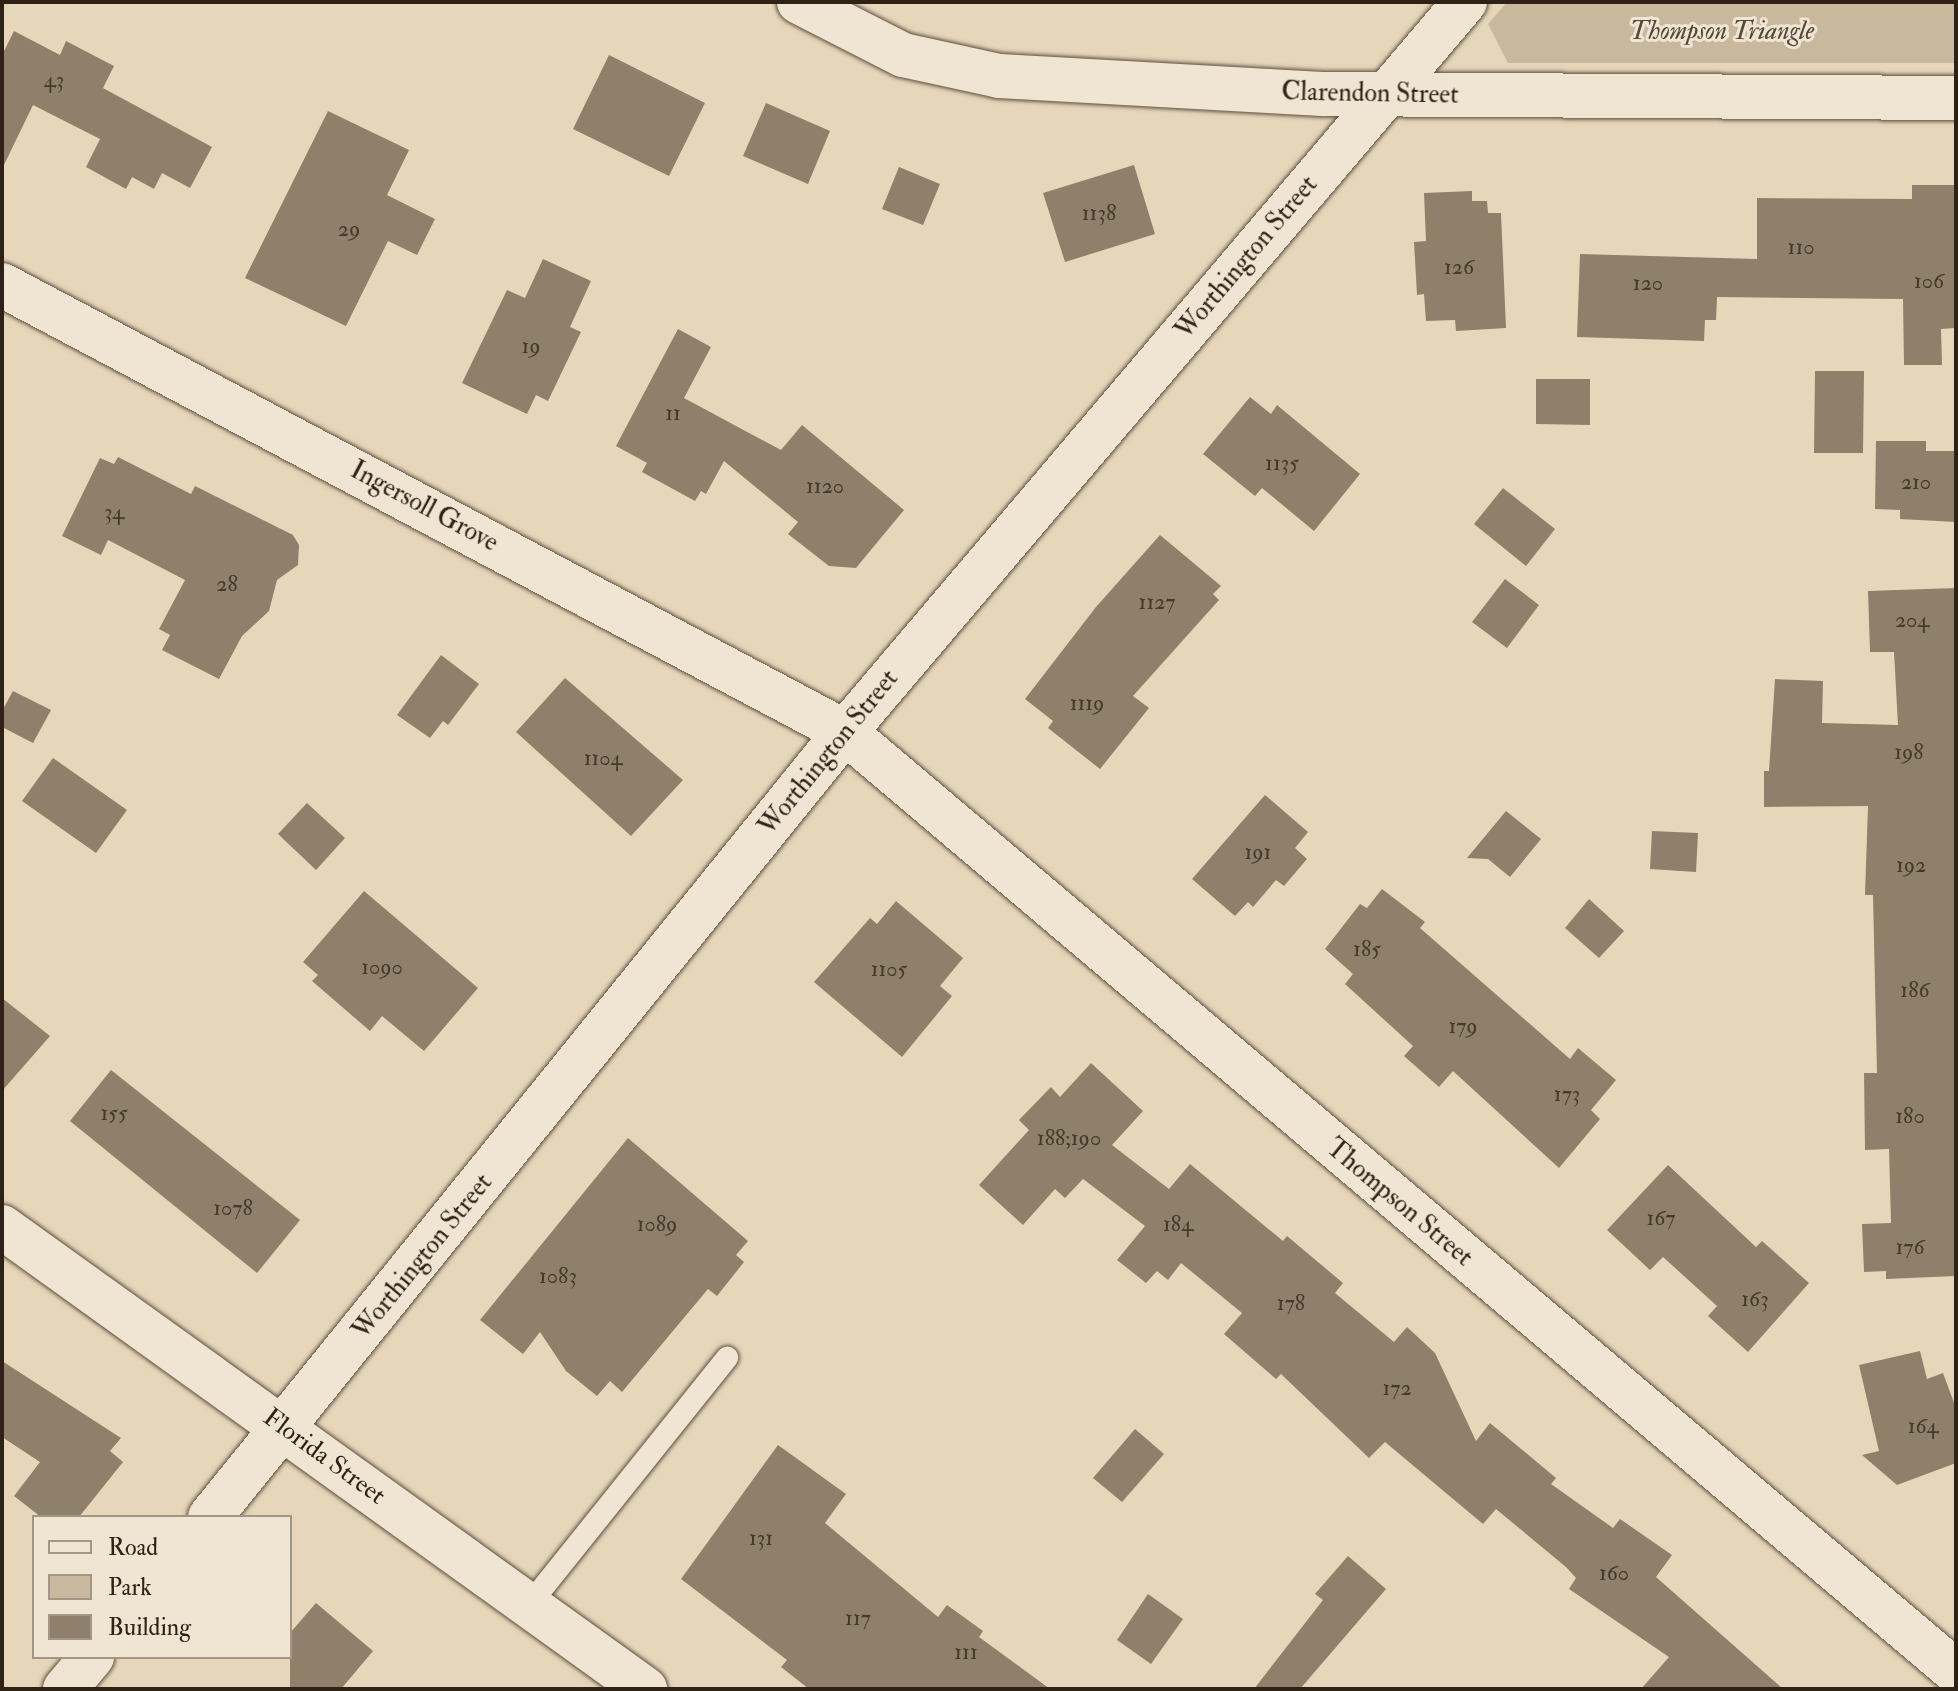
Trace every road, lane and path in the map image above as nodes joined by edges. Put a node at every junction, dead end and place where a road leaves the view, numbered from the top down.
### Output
1 (799, 2) edge
2 (1465, 2) edge
3 (1385, 95) junction
4 (1956, 98) edge
5 (2, 285) edge
6 (845, 732) junction
7 (2, 1227) edge
8 (727, 1358) dead end
9 (285, 1428) junction
10 (212, 1515) edge
11 (529, 1605) junction
12 (90, 1659) edge
13 (1956, 1672) edge
14 (65, 1689) edge
15 (645, 1689) edge

1 - 3 main road, Clarendon Street
2 - 3 main road, Worthington Street
3 - 4 main road, Clarendon Street
3 - 6 main road, Worthington Street
5 - 6 main road, Ingersoll Grove
6 - 9 main road, Worthington Street
6 - 13 main road, Thompson Street
7 - 9 main road, Florida Street
8 - 11 lane
9 - 10 main road, Worthington Street
9 - 11 main road, Florida Street
11 - 15 main road, Florida Street
12 - 14 main road

